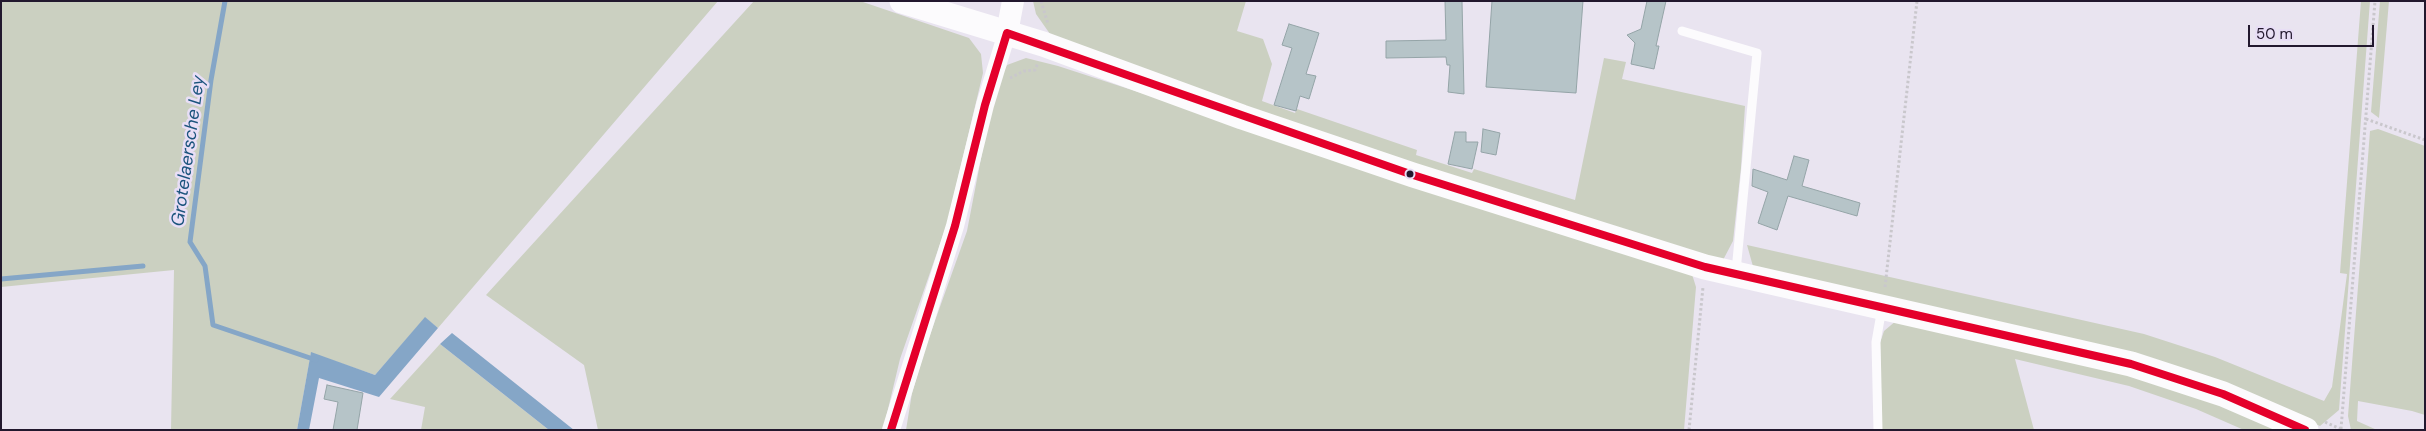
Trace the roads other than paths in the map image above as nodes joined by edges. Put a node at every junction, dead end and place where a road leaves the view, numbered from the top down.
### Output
1 (902, 1) edge
2 (1014, 1) edge
3 (1682, 31) dead end
4 (1007, 33) junction
5 (1736, 274) junction
6 (1882, 308) junction
7 (2315, 426) edge
8 (891, 430) edge
9 (1878, 430) edge

1 - 4 main road
2 - 4 street
3 - 5 lane
4 - 5 main road
4 - 8 street
5 - 6 main road
6 - 7 main road
6 - 9 lane

